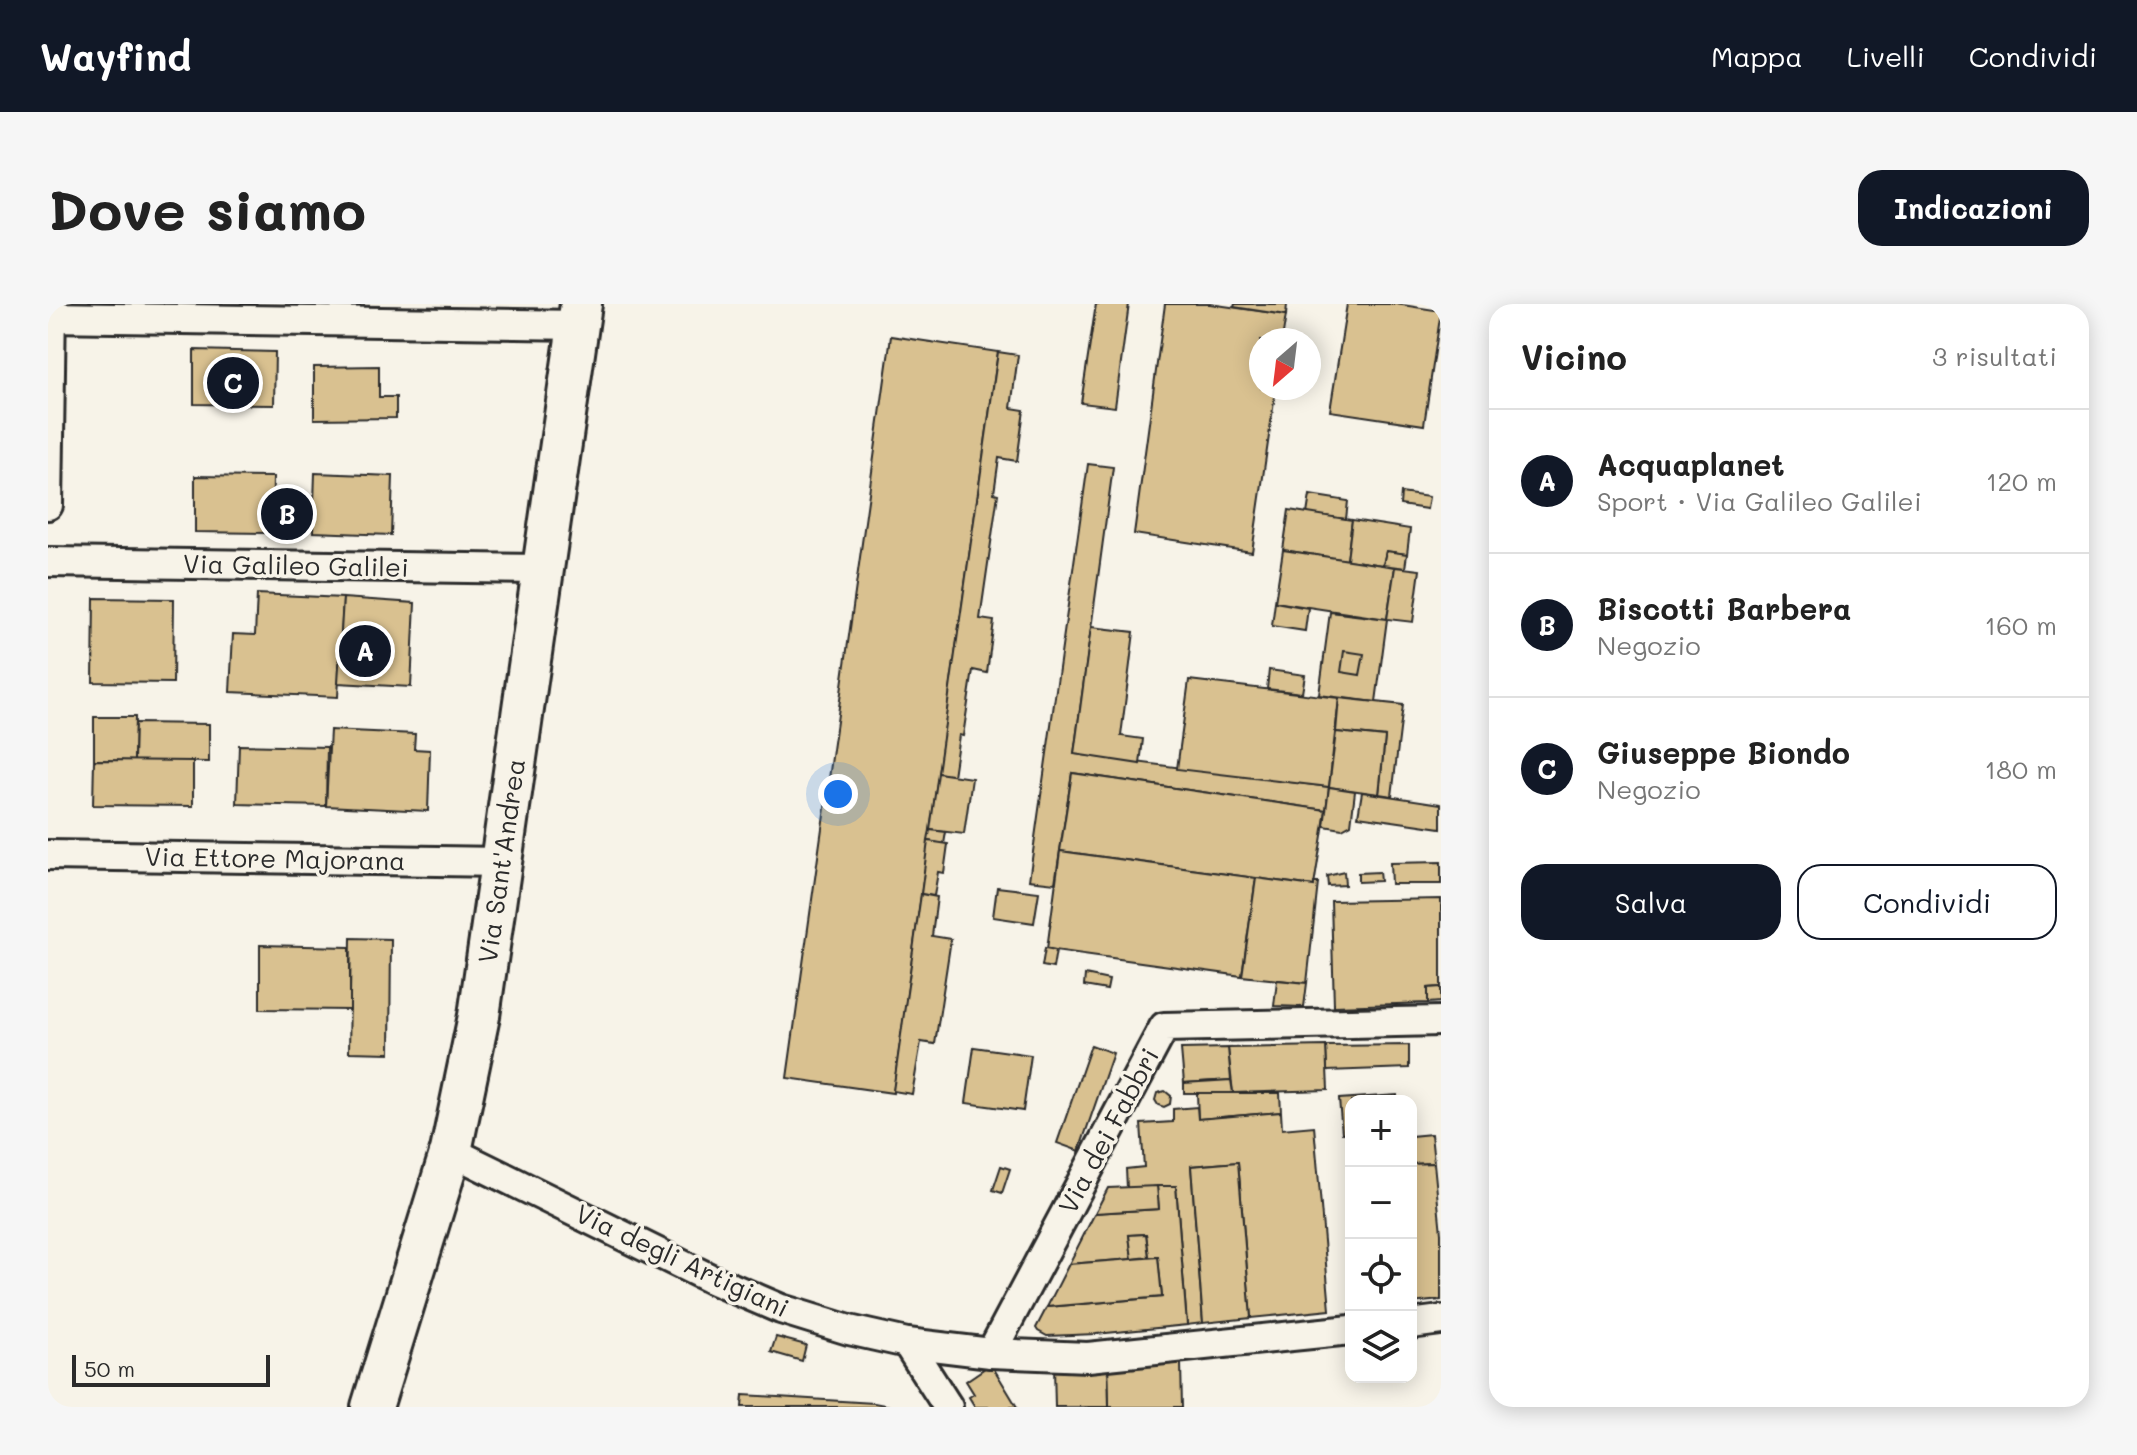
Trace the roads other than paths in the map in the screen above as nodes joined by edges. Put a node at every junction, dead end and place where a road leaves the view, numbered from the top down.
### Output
1 (50, 313) edge
2 (580, 314) edge
3 (48, 505) edge
4 (48, 562) edge
5 (543, 569) junction
6 (48, 855) edge
7 (502, 862) junction
8 (1441, 1021) edge
9 (451, 1151) junction
10 (1441, 1320) edge
11 (1417, 1323) edge
12 (1345, 1331) edge
13 (907, 1343) junction
14 (991, 1353) junction
15 (372, 1407) edge
16 (948, 1407) edge

1 - 2 street
1 - 3 street
2 - 5 street, Via Sant'Andrea
4 - 5 street, Via Galileo Galilei
5 - 7 street, Via Sant'Andrea
6 - 7 street, Via Ettore Majorana
7 - 9 street, Via Sant'Andrea
8 - 14 street, Via dei Fabbri
9 - 13 street, Via degli Artigiani
9 - 15 street, Via Sant'Andrea
10 - 11 street
12 - 14 street, Via degli Artigiani
13 - 14 street, Via degli Artigiani
13 - 16 street

